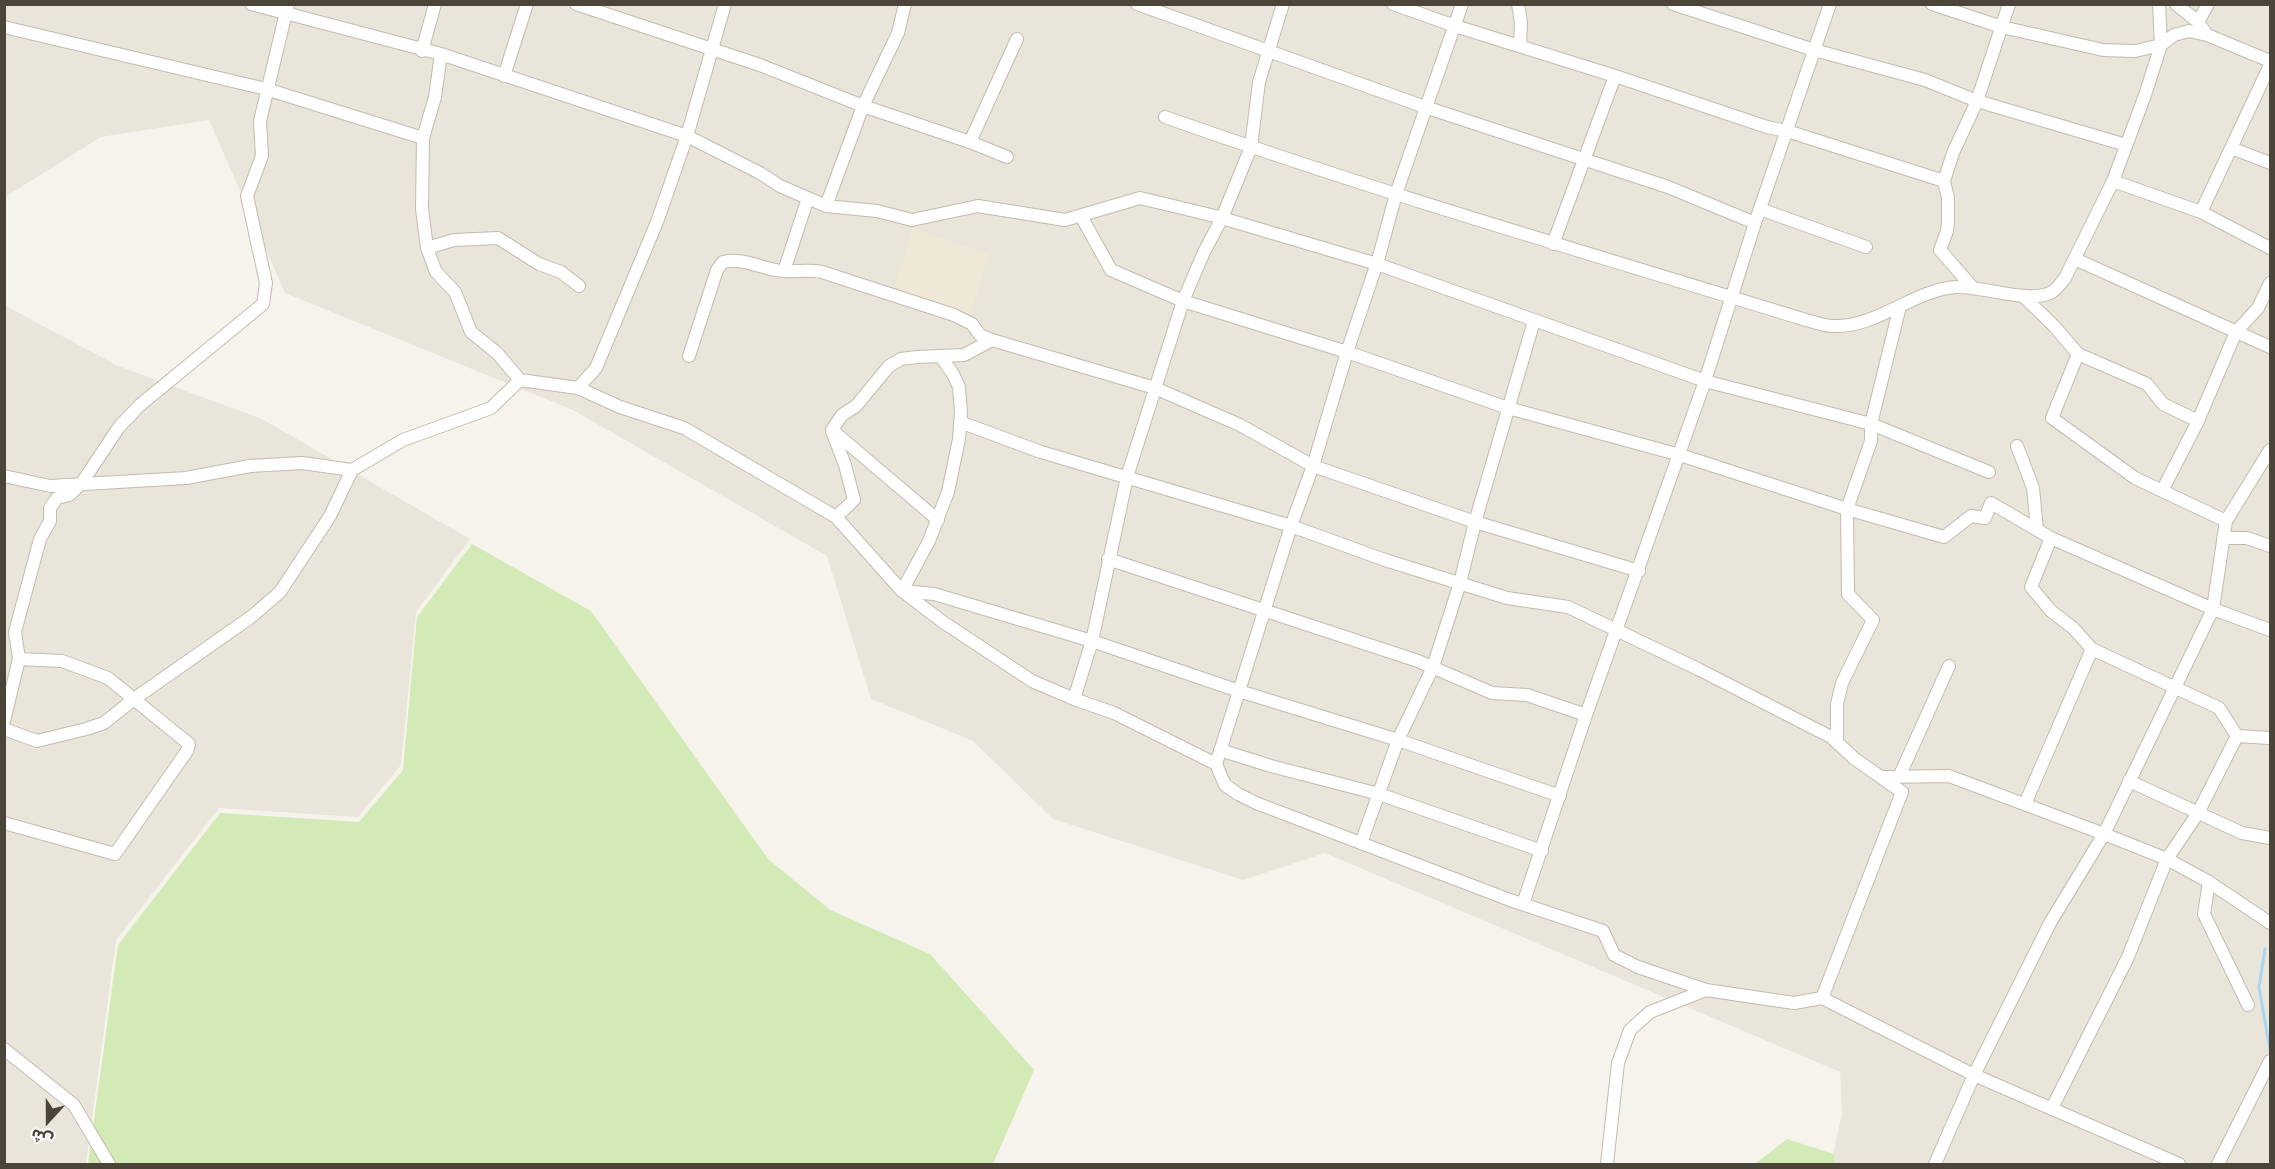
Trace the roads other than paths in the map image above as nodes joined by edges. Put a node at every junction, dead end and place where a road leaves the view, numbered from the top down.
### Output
1 (251, 4) edge
2 (435, 4) edge
3 (527, 4) edge
4 (576, 4) edge
5 (725, 4) edge
6 (905, 4) edge
7 (1137, 4) edge
8 (1283, 4) edge
9 (1393, 4) edge
10 (1462, 4) edge
11 (1518, 4) edge
12 (1672, 4) edge
13 (1830, 4) edge
14 (1932, 4) edge
15 (2009, 4) edge
16 (2159, 4) edge
17 (2176, 4) edge
18 (2208, 4) edge
19 (286, 9) edge
20 (2198, 22) junction
21 (1455, 26) junction
22 (4, 27) edge
23 (2002, 27) junction
24 (2207, 35) junction
25 (1017, 39) dead end
26 (1520, 45) junction
27 (2162, 45) junction
28 (711, 49) junction
29 (1814, 50) junction
30 (422, 51) junction
31 (1268, 53) junction
32 (441, 54) junction
33 (2271, 61) edge
34 (2271, 65) edge
35 (1615, 75) junction
36 (504, 76) junction
37 (266, 89) junction
38 (1977, 101) junction
39 (863, 106) junction
40 (1425, 107) junction
41 (1165, 117) dead end
42 (1787, 131) junction
43 (687, 136) junction
44 (423, 138) junction
45 (970, 142) junction
46 (2126, 145) junction
47 (1251, 147) junction
48 (2231, 148) junction
49 (1006, 157) dead end
50 (1584, 160) junction
51 (2271, 163) edge
52 (1944, 181) junction
53 (2113, 181) junction
54 (1396, 194) junction
55 (808, 198) junction
56 (826, 206) junction
57 (1760, 209) junction
58 (2201, 212) junction
59 (1081, 216) junction
60 (1222, 218) junction
61 (1755, 223) junction
62 (1553, 244) junction
63 (1866, 247) dead end
64 (427, 248) junction
65 (2271, 248) edge
66 (2074, 258) junction
67 (1377, 264) junction
68 (784, 271) junction
69 (2271, 284) edge
70 (579, 286) dead end
71 (1974, 288) junction
72 (2023, 296) junction
73 (1732, 297) junction
74 (1184, 301) junction
75 (1900, 306) junction
76 (1534, 321) junction
77 (2235, 332) junction
78 (992, 340) junction
79 (2271, 347) edge
80 (1347, 352) junction
81 (2078, 354) junction
82 (689, 356) dead end
83 (940, 357) junction
84 (520, 380) junction
85 (1705, 381) junction
86 (578, 388) junction
87 (1155, 388) junction
88 (1508, 408) junction
89 (2198, 421) junction
90 (960, 422) junction
91 (1870, 424) junction
92 (832, 430) junction
93 (2017, 446) dead end
94 (2271, 450) edge
95 (1680, 455) junction
96 (1313, 466) junction
97 (352, 470) junction
98 (1989, 472) dead end
99 (4, 476) edge
100 (1127, 477) junction
101 (81, 484) junction
102 (2162, 491) junction
103 (1847, 509) junction
104 (836, 517) junction
105 (938, 520) junction
106 (2226, 521) junction
107 (1475, 522) junction
108 (1291, 526) junction
109 (2037, 530) junction
110 (2051, 538) junction
111 (2223, 538) junction
112 (2271, 546) edge
113 (1108, 558) junction
114 (1639, 571) junction
115 (1460, 583) junction
116 (902, 591) junction
117 (2213, 609) junction
118 (1264, 610) junction
119 (1617, 628) junction
120 (2271, 630) edge
121 (1092, 641) junction
122 (2092, 649) junction
123 (19, 659) junction
124 (1949, 666) dead end
125 (1432, 667) junction
126 (2175, 686) junction
127 (1239, 691) junction
128 (134, 699) junction
129 (1074, 699) junction
130 (1586, 715) junction
131 (4, 721) edge
132 (4, 729) edge
133 (2237, 736) junction
134 (2271, 738) edge
135 (1398, 740) junction
136 (1837, 741) junction
137 (1220, 750) junction
138 (1216, 764) junction
139 (1882, 777) junction
140 (1899, 777) junction
141 (2129, 781) junction
142 (1378, 794) junction
143 (1560, 796) junction
144 (2025, 804) junction
145 (2198, 813) junction
146 (4, 823) edge
147 (2104, 834) junction
148 (2271, 838) edge
149 (1361, 843) junction
150 (1542, 851) junction
151 (2167, 859) junction
152 (2209, 882) junction
153 (1523, 904) junction
154 (2271, 923) edge
155 (1706, 990) junction
156 (1822, 998) junction
157 (2248, 1005) dead end
158 (4, 1049) edge
159 (2271, 1061) edge
160 (1974, 1075) junction
161 (2052, 1108) junction
162 (1608, 1159) edge
163 (109, 1164) edge
164 (1598, 1164) edge
165 (1935, 1164) edge
166 (2179, 1164) edge
167 (2218, 1164) edge

1 - 19 street
2 - 30 street
3 - 36 street
4 - 28 street
5 - 28 street
6 - 39 street
7 - 31 street
8 - 31 street
9 - 21 street
10 - 21 street
11 - 26 street
12 - 29 street
13 - 29 street
14 - 23 street
15 - 23 street
16 - 27 street
17 - 20 street
18 - 20 street
19 - 30 street
19 - 37 street
20 - 24 street
21 - 26 street
21 - 40 street
22 - 37 street
23 - 27 street
23 - 38 street
24 - 27 street
24 - 33 street
25 - 45 street
26 - 35 street
27 - 46 street
28 - 39 street
28 - 43 street
29 - 38 street
29 - 42 street
30 - 32 street
31 - 40 street
31 - 47 street
32 - 36 street
32 - 44 street
34 - 48 street
35 - 42 street
35 - 50 street
36 - 43 street
37 - 44 street
37 - 101 street
38 - 46 street
38 - 52 street
39 - 45 street
39 - 56 street
40 - 50 street
40 - 54 street
41 - 47 street
42 - 52 street
42 - 57 street
43 - 55 street
43 - 86 street
44 - 64 street
45 - 49 street
46 - 53 street
47 - 54 street
47 - 60 street
48 - 51 street
48 - 58 street
50 - 61 street
50 - 62 street
52 - 71 street
53 - 58 street
53 - 66 street
54 - 62 street
54 - 67 street
55 - 56 street
55 - 68 street
56 - 59 street
57 - 61 street
57 - 63 street
58 - 65 street
59 - 60 street
59 - 74 street
60 - 67 street
60 - 74 street
61 - 73 street
62 - 73 street
64 - 70 street
64 - 84 street
66 - 72 street
66 - 77 street
67 - 76 street
67 - 80 street
68 - 78 street
68 - 82 street
69 - 77 street
71 - 72 street
71 - 75 street
72 - 81 street
73 - 75 street
73 - 85 street
74 - 80 street
74 - 87 street
75 - 91 street
76 - 85 street
76 - 88 street
77 - 79 street
77 - 89 street
78 - 83 street
78 - 87 street
80 - 88 street
80 - 96 street
81 - 89 street
81 - 102 street
83 - 90 street
83 - 92 street
84 - 86 street
84 - 97 street
85 - 91 street
85 - 95 street
86 - 104 street
87 - 96 street
87 - 100 street
88 - 95 street
88 - 107 street
89 - 102 street
90 - 100 street
90 - 105 street
91 - 98 street
91 - 103 street
92 - 104 street
92 - 105 street
93 - 109 street
94 - 106 street
95 - 103 street
95 - 114 street
96 - 107 street
96 - 108 street
97 - 101 street
97 - 128 street
99 - 101 street
100 - 108 street
100 - 113 street
101 - 123 street
102 - 106 street
103 - 109 street
103 - 136 street
104 - 116 street
105 - 116 street
106 - 111 street
107 - 114 street
107 - 115 street
108 - 115 street
108 - 118 street
109 - 110 street
110 - 117 street
110 - 122 street
111 - 112 street
111 - 117 street
113 - 118 street
113 - 121 street
114 - 119 street
115 - 119 street
115 - 125 street
116 - 121 street
116 - 129 street
117 - 120 street
117 - 126 street
118 - 125 street
118 - 127 street
119 - 130 street
119 - 136 street
121 - 127 street
121 - 129 street
122 - 126 street
122 - 144 street
123 - 128 street
123 - 131 street
124 - 140 street
125 - 130 street
125 - 135 street
126 - 133 street
126 - 141 street
127 - 135 street
127 - 137 street
128 - 132 street
128 - 146 street
129 - 138 street
130 - 143 street
133 - 134 street
133 - 145 street
135 - 142 street
135 - 143 street
136 - 139 street
137 - 138 street
137 - 142 street
138 - 149 street
139 - 140 street
139 - 156 street
140 - 144 street
141 - 145 street
141 - 147 street
142 - 149 street
142 - 150 street
143 - 150 street
144 - 147 street
145 - 148 street
145 - 151 street
147 - 151 street
147 - 160 street
149 - 153 street
150 - 153 street
151 - 152 street
151 - 161 street
152 - 154 street
152 - 157 street
153 - 155 street
155 - 156 street
155 - 162 street
156 - 160 street
158 - 163 street
159 - 167 street
160 - 161 street
160 - 165 street
161 - 166 street
162 - 164 street

